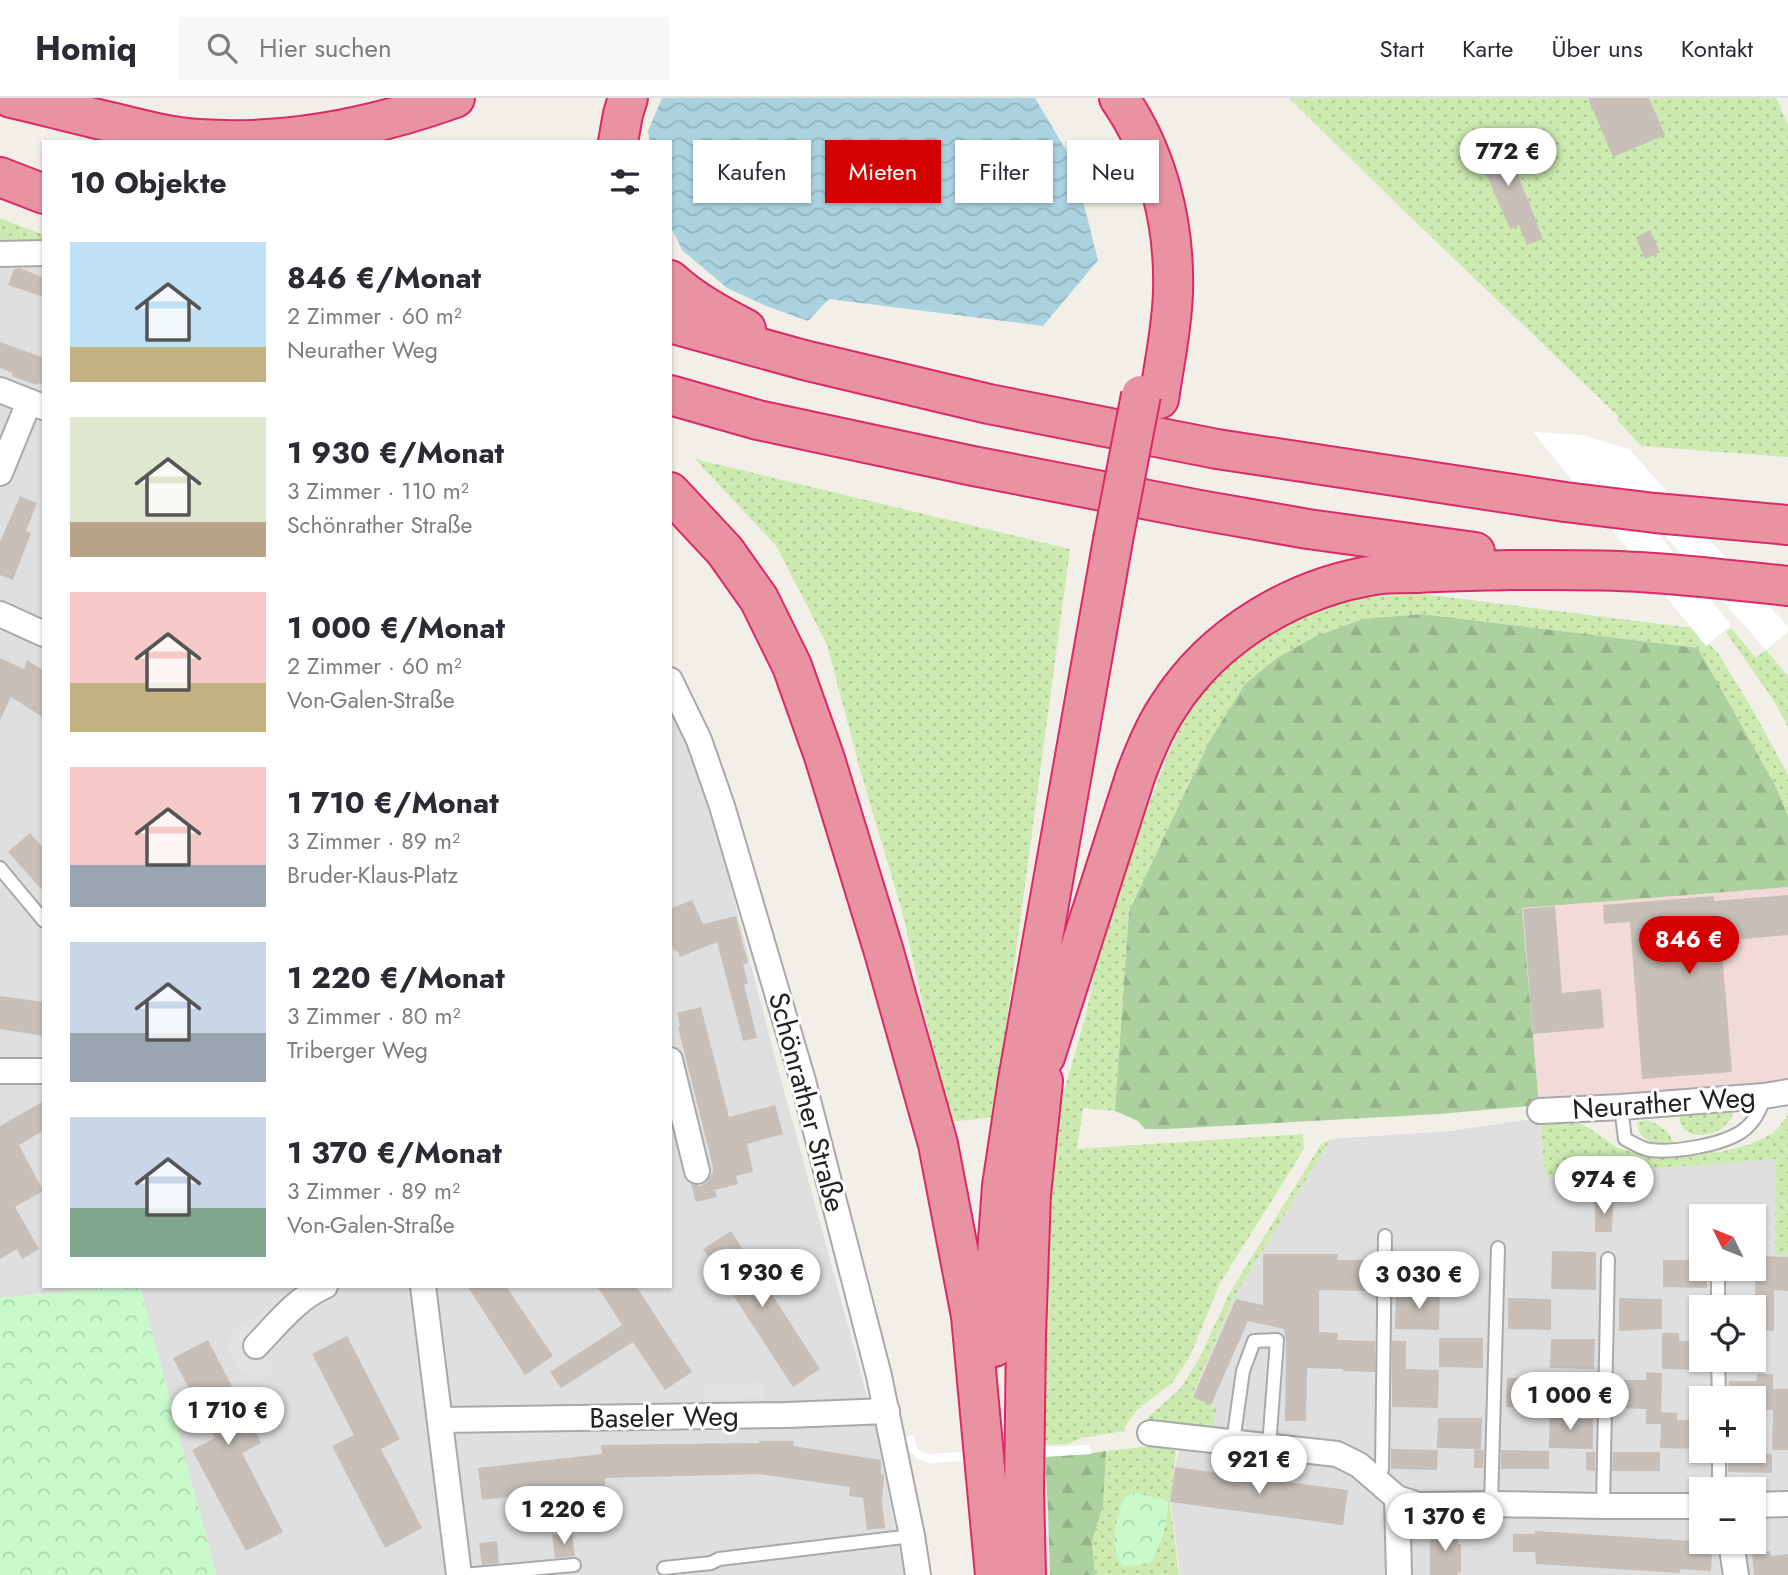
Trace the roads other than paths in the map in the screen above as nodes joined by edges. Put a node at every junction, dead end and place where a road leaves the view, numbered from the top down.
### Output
1 (11, 98) edge
2 (455, 98) edge
3 (628, 98) edge
4 (1100, 98) edge
5 (1119, 98) edge
6 (0, 100) edge
7 (96, 140) edge
8 (618, 140) edge
9 (0, 177) edge
10 (42, 193) edge
11 (42, 253) edge
12 (0, 254) edge
13 (672, 282) edge
14 (672, 324) edge
15 (804, 360) junction
16 (0, 390) edge
17 (672, 396) edge
18 (1150, 397) junction
19 (36, 404) edge
20 (0, 473) edge
21 (672, 494) edge
22 (1788, 525) edge
23 (1122, 542) junction
24 (1602, 570) junction
25 (1788, 586) edge
26 (0, 614) edge
27 (42, 633) edge
28 (672, 684) edge
29 (0, 869) edge
30 (42, 919) edge
31 (1045, 1057) junction
32 (0, 1071) edge
33 (42, 1071) edge
34 (672, 1077) edge
35 (1788, 1092) edge
36 (1764, 1096) junction
37 (675, 1102) edge
38 (1621, 1107) junction
39 (1540, 1111) dead end
40 (697, 1171) dead end
41 (1385, 1236) dead end
42 (1498, 1248) dead end
43 (1608, 1259) dead end
44 (320, 1288) edge
45 (423, 1288) edge
46 (256, 1346) dead end
47 (887, 1411) junction
48 (441, 1419) junction
49 (1150, 1433) dead end
50 (1233, 1442) junction
51 (1269, 1446) junction
52 (1377, 1482) junction
53 (1397, 1498) junction
54 (1491, 1504) junction
55 (1766, 1504) edge
56 (1788, 1504) edge
57 (1603, 1506) junction
58 (1689, 1506) edge
59 (912, 1536) junction
60 (1733, 1554) edge
61 (574, 1565) dead end
62 (664, 1568) dead end
63 (461, 1575) edge
64 (918, 1575) edge
65 (995, 1575) edge
66 (1026, 1575) edge
67 (1399, 1575) edge
68 (1736, 1575) edge

1 - 2 highway
3 - 8 highway
4 - 18 highway
5 - 18 highway
6 - 7 highway
9 - 10 highway
11 - 12 street
13 - 15 highway
14 - 15 highway
15 - 22 highway
16 - 19 street
17 - 24 highway
18 - 23 highway
19 - 20 street
21 - 65 highway
23 - 31 highway
23 - 65 highway
24 - 25 highway
24 - 31 highway
26 - 27 street
28 - 47 street, Schönrather Straße
29 - 30 lane
31 - 66 highway
32 - 33 street
34 - 37 street
35 - 36 street, Neurather Weg
36 - 38 street, Neurather Weg
36 - 38 lane
37 - 40 street
38 - 39 street, Neurather Weg
41 - 52 lane
42 - 54 lane
43 - 57 lane
44 - 46 street
45 - 48 street
47 - 48 street, Baseler Weg
47 - 59 street, Schönrather Straße
48 - 63 street
49 - 50 street
50 - 51 street
50 - 51 lane
51 - 52 street
52 - 53 street
53 - 54 street
53 - 67 street
54 - 57 street
55 - 56 street
57 - 58 street
59 - 62 lane
59 - 64 street, Schönrather Straße
60 - 68 street
61 - 63 lane

